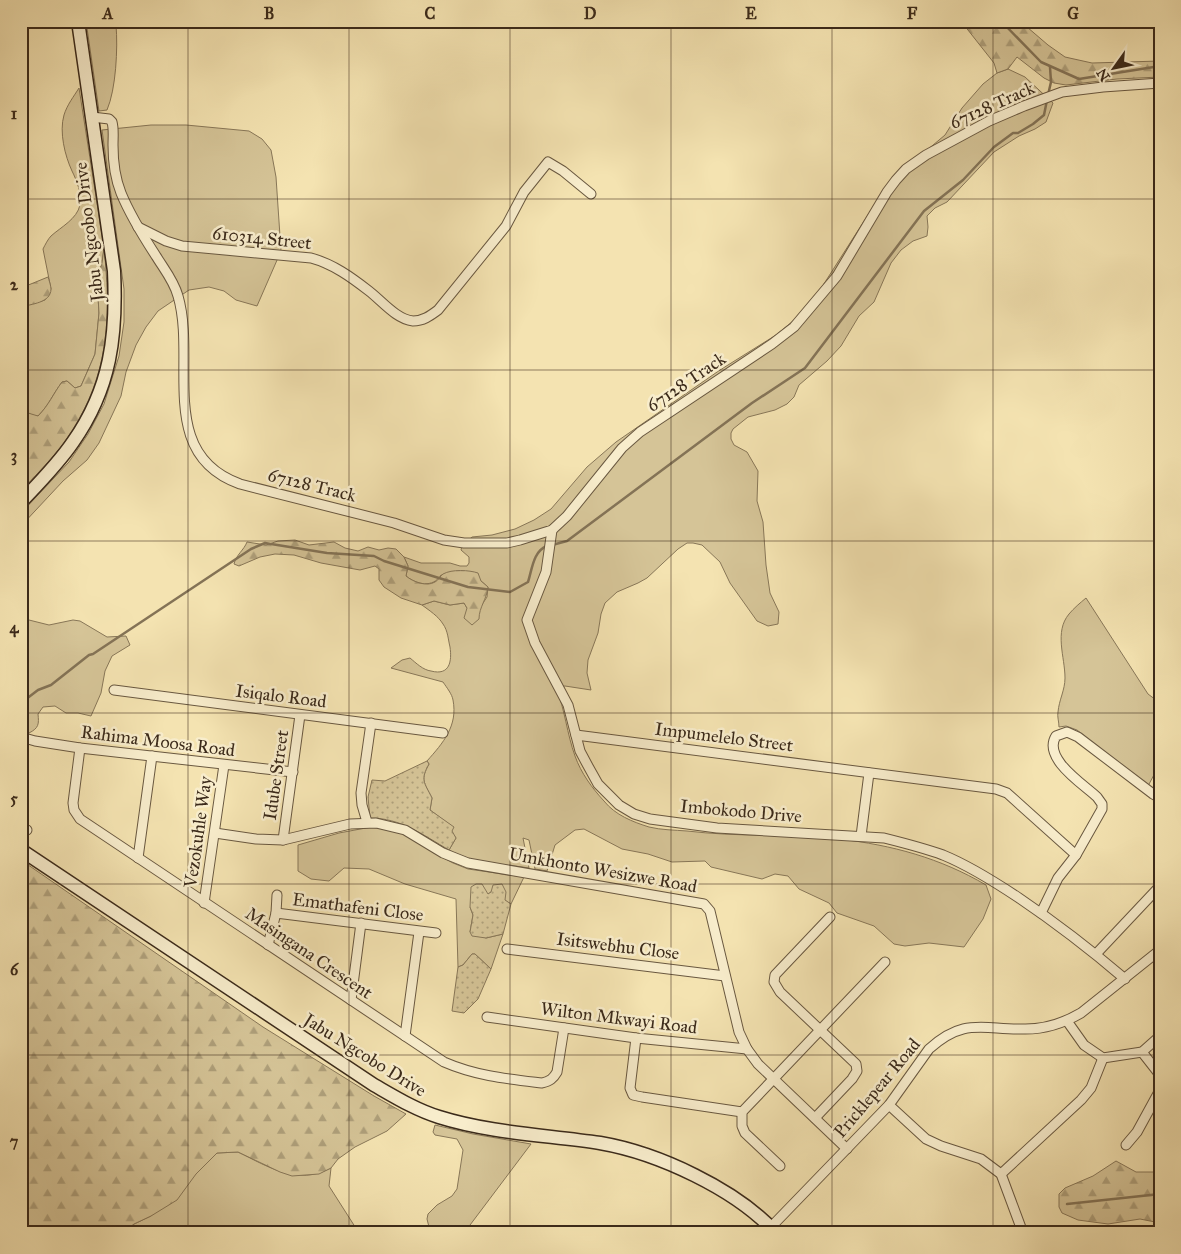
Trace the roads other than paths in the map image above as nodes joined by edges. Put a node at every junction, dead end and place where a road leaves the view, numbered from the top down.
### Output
1 (78, 21) edge
2 (1160, 84) edge
3 (92, 117) junction
4 (590, 194) dead end
5 (138, 227) junction
6 (21, 502) edge
7 (552, 530) junction
8 (114, 690) dead end
9 (300, 715) junction
10 (371, 723) junction
11 (442, 733) dead end
12 (576, 734) junction
13 (21, 737) edge
14 (80, 748) junction
15 (152, 756) junction
16 (224, 766) junction
17 (292, 772) junction
18 (868, 773) junction
19 (1160, 798) edge
20 (367, 822) junction
21 (215, 833) junction
22 (861, 836) junction
23 (283, 840) junction
24 (21, 850) edge
25 (1076, 855) junction
26 (138, 858) junction
27 (1160, 886) edge
28 (277, 895) dead end
29 (204, 903) junction
30 (276, 913) junction
31 (1041, 913) junction
32 (830, 917) dead end
33 (361, 923) junction
34 (419, 932) junction
35 (436, 933) dead end
36 (268, 945) junction
37 (507, 949) dead end
38 (1160, 950) edge
39 (1096, 954) junction
40 (884, 962) dead end
41 (725, 976) junction
42 (1125, 979) junction
43 (351, 1000) junction
44 (487, 1017) dead end
45 (1066, 1021) junction
46 (564, 1028) junction
47 (821, 1029) junction
48 (405, 1036) junction
49 (1160, 1036) edge
50 (636, 1038) junction
51 (747, 1049) junction
52 (1142, 1052) junction
53 (1103, 1058) junction
54 (1160, 1074) edge
55 (774, 1079) junction
56 (1160, 1090) edge
57 (889, 1105) junction
58 (742, 1112) junction
59 (815, 1118) junction
60 (1126, 1145) dead end
61 (847, 1149) junction
62 (780, 1166) dead end
63 (1001, 1174) junction
64 (774, 1230) edge
65 (1023, 1233) edge

1 - 3 main road, Jabu Ngcobo Drive
2 - 7 street, 67128 Track
3 - 5 street
3 - 6 main road, Jabu Ngcobo Drive
4 - 5 street, 610314 Street
5 - 7 street, 67128 Track
7 - 12 street, Imbokodo Drive
8 - 9 street, Isiqalo Road
9 - 10 street, Isiqalo Road
9 - 17 street, Idube Street
10 - 11 street, Isiqalo Road
10 - 20 street
12 - 18 street, Impumelelo Street
12 - 22 street, Imbokodo Drive
13 - 14 street, Rahima Moosa Road
14 - 15 street, Rahima Moosa Road
14 - 26 street, Masingana Crescent
15 - 16 street, Rahima Moosa Road
15 - 26 street
16 - 17 street, Rahima Moosa Road
16 - 21 street, Vezokuhle Way
17 - 23 street, Idube Street
18 - 22 street
18 - 25 street, Impumelelo Street
19 - 25 street
20 - 23 street, Umkhonto Wesizwe Road
20 - 41 street, Umkhonto Wesizwe Road
21 - 23 street, Umkhonto Wesizwe Road
21 - 29 street, Vezokuhle Way
22 - 31 street, Imbokodo Drive
24 - 64 main road, Jabu Ngcobo Drive
25 - 31 street
26 - 29 street, Masingana Crescent
27 - 39 street
28 - 30 street, Emathafeni Close
29 - 36 street, Masingana Crescent
30 - 33 street, Emathafeni Close
30 - 36 street, Emathafeni Close
31 - 39 street, Imbokodo Drive
32 - 47 street
33 - 34 street, Emathafeni Close
33 - 43 street
34 - 35 street, Emathafeni Close
34 - 48 street
36 - 43 street, Masingana Crescent
37 - 41 street, Isitswebhu Close
38 - 42 street, Pricklepear Road
39 - 42 street, Imbokodo Drive
40 - 47 street
41 - 51 street, Umkhonto Wesizwe Road
42 - 45 street, Pricklepear Road
43 - 48 street, Masingana Crescent
44 - 46 street, Wilton Mkwayi Road
45 - 53 street
45 - 57 street, Pricklepear Road
46 - 48 street, Masingana Crescent
46 - 50 street, Wilton Mkwayi Road
47 - 55 street
47 - 59 street
49 - 52 street
50 - 51 street, Wilton Mkwayi Road
50 - 58 street
51 - 55 street, Umkhonto Wesizwe Road
52 - 53 street
52 - 54 street
53 - 63 street
55 - 58 street
55 - 59 street, Umkhonto Wesizwe Road
56 - 60 street
57 - 61 street, Pricklepear Road
57 - 63 street
58 - 62 street
59 - 61 street, Umkhonto Wesizwe Road
61 - 64 street, Pricklepear Road
63 - 65 street

